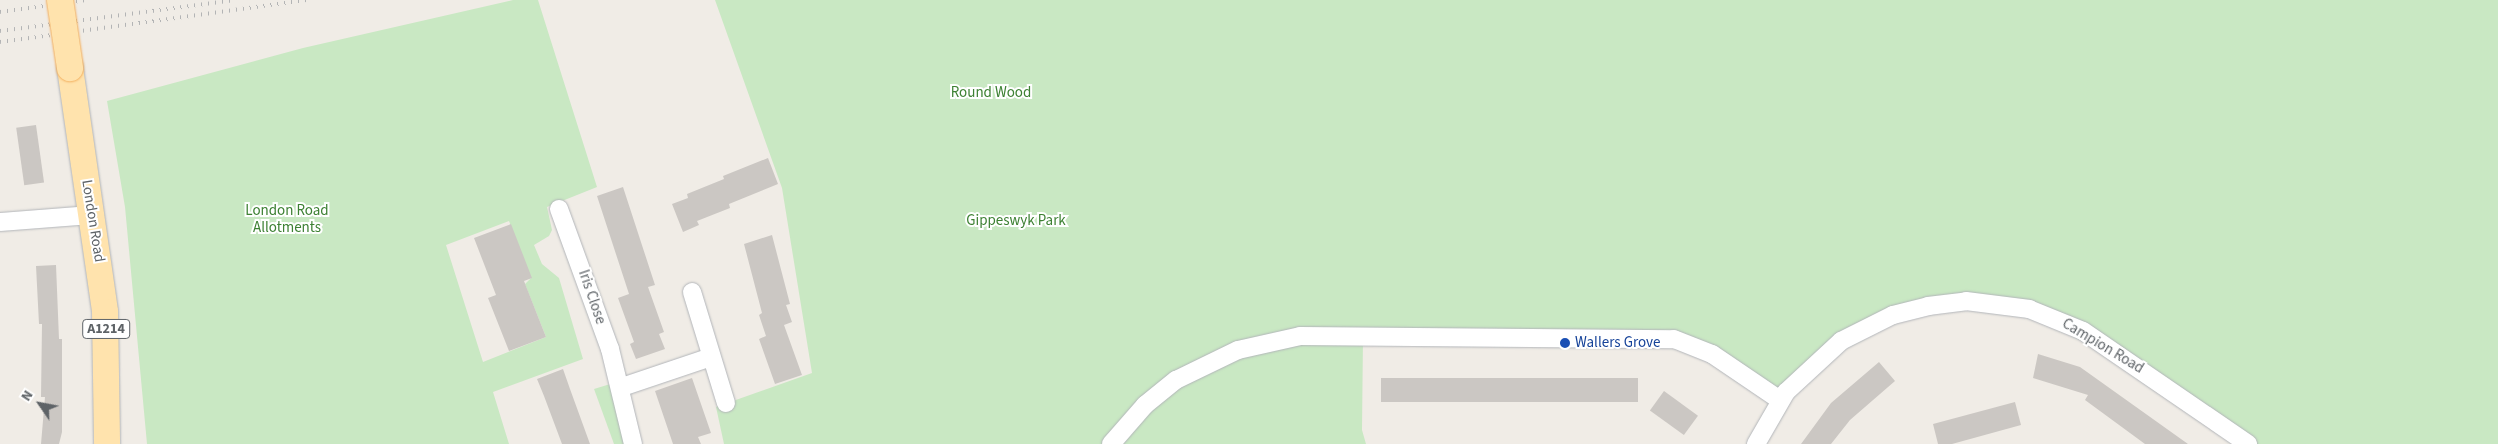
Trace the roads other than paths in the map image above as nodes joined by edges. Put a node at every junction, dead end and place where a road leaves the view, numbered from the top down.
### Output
1 (60, 0) edge
2 (559, 209) dead end
3 (92, 215) junction
4 (0, 222) edge
5 (692, 292) dead end
6 (711, 357) junction
7 (622, 387) junction
8 (1780, 400) junction
9 (726, 403) dead end
10 (107, 444) edge
11 (633, 444) edge
12 (1111, 444) edge
13 (1756, 444) edge
14 (2248, 444) edge

1 - 3 main road, London Road / A1214, bridge
2 - 7 street, Iris Close
3 - 4 street
3 - 10 main road, London Road / A1214
5 - 6 street
6 - 7 street
6 - 9 street
7 - 11 street, Iris Close
8 - 12 street
8 - 13 street, Campion Road
8 - 14 street, Campion Road

